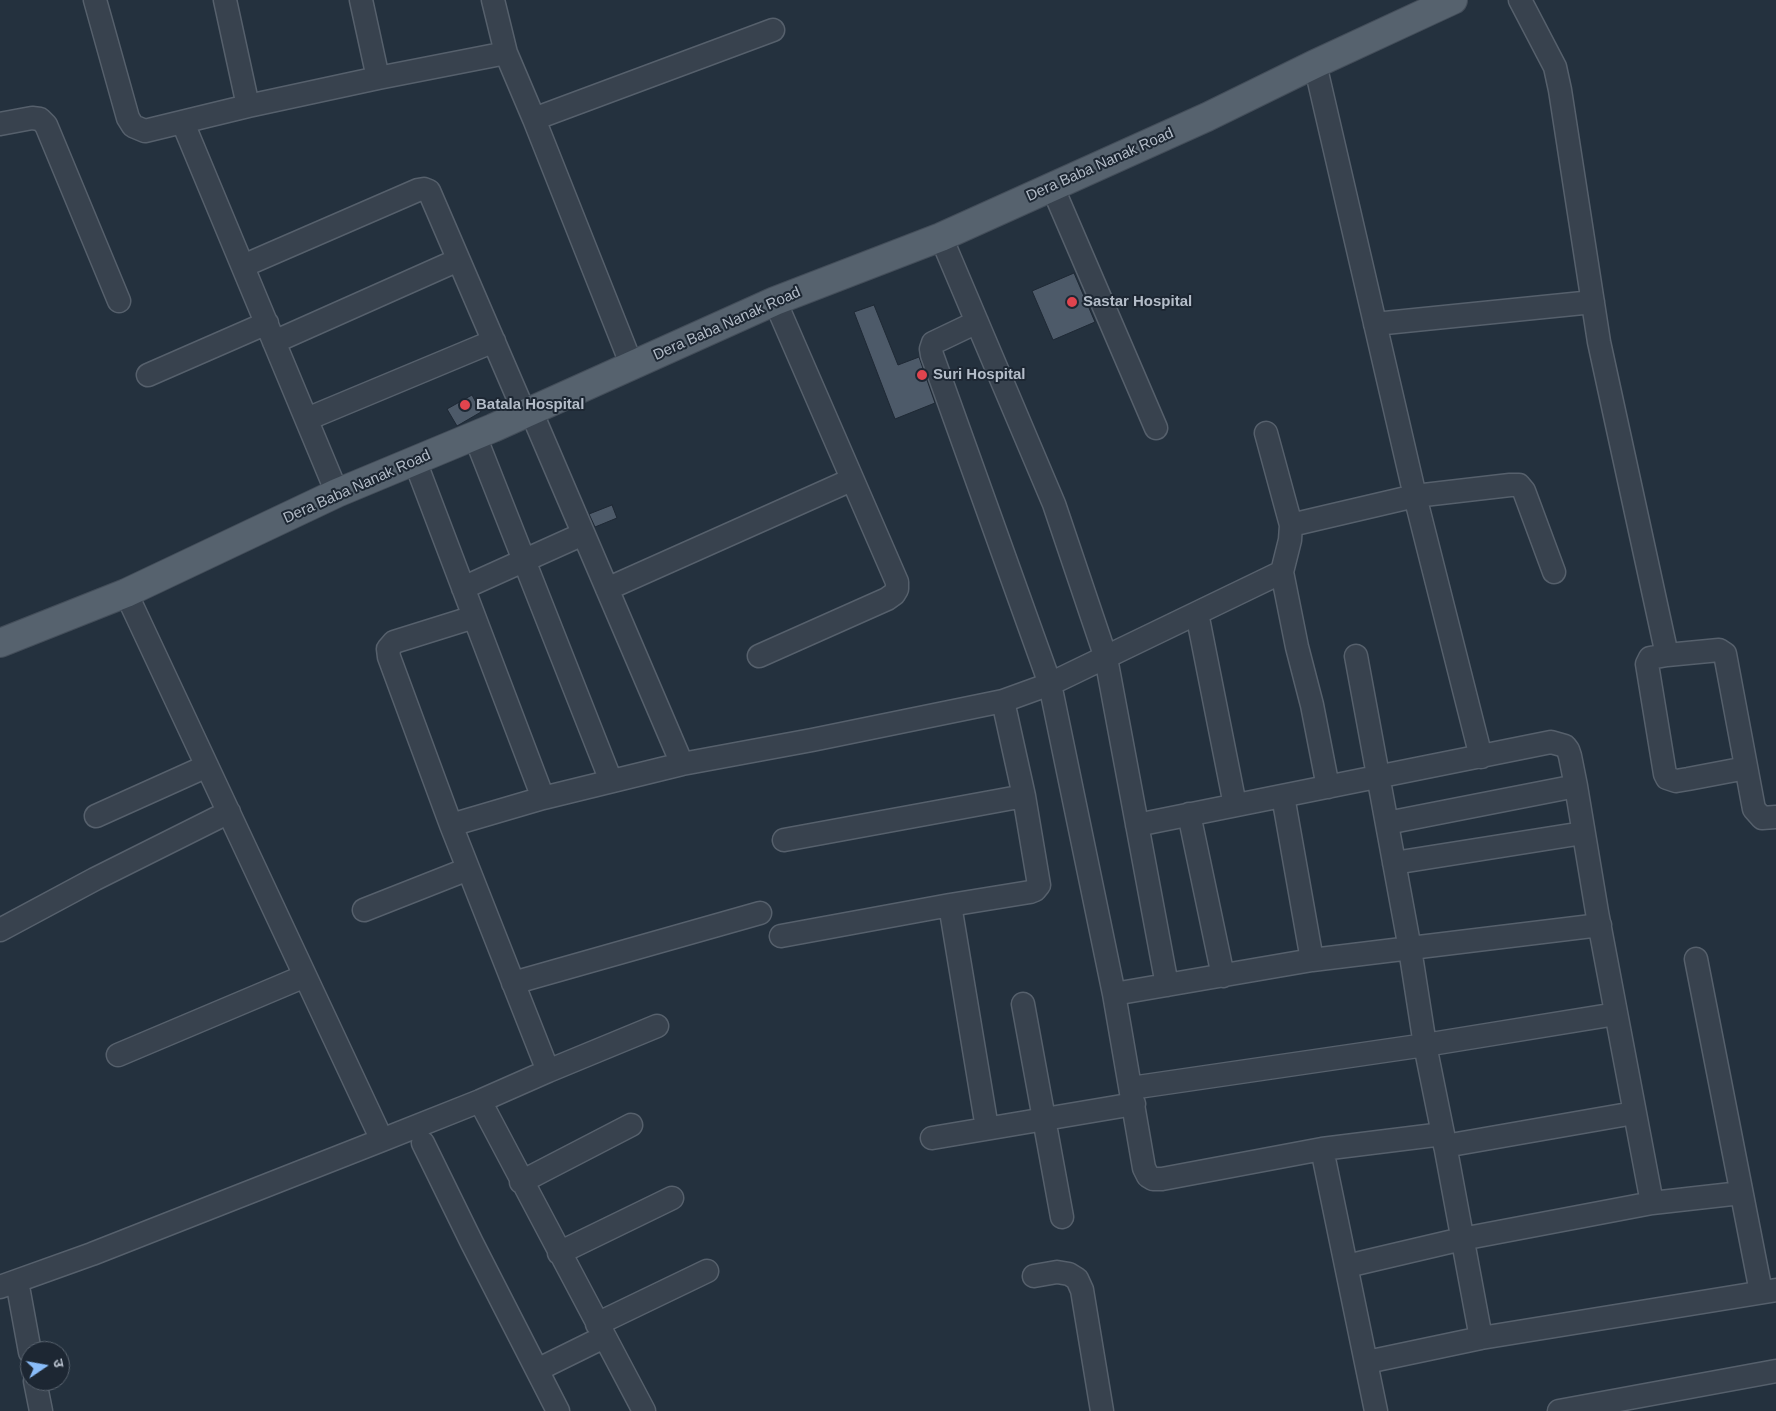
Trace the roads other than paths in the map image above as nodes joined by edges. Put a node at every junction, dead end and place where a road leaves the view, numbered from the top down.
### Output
1 (95, 0) edge
2 (225, 0) edge
3 (361, 0) edge
4 (493, 0) edge
5 (1452, 0) edge
6 (1520, 0) edge
7 (773, 30) dead end
8 (506, 53) junction
9 (1314, 64) junction
10 (378, 78) junction
11 (248, 106) junction
12 (534, 119) junction
13 (183, 123) junction
14 (0, 124) edge
15 (1052, 186) junction
16 (941, 237) junction
17 (458, 260) junction
18 (243, 266) junction
19 (119, 301) dead end
20 (775, 301) junction
21 (1593, 302) junction
22 (977, 322) junction
23 (1375, 324) junction
24 (270, 332) junction
25 (494, 341) junction
26 (632, 366) junction
27 (148, 375) dead end
28 (528, 413) junction
29 (307, 419) junction
30 (1156, 428) dead end
31 (1266, 433) dead end
32 (475, 436) junction
33 (414, 461) junction
34 (852, 480) junction
35 (337, 492) junction
36 (1415, 496) junction
37 (1291, 525) junction
38 (583, 534) junction
39 (525, 560) junction
40 (1282, 572) junction
41 (1554, 572) dead end
42 (463, 588) junction
43 (607, 589) junction
44 (126, 593) junction
45 (1197, 613) junction
46 (474, 617) junction
47 (0, 643) edge
48 (1667, 655) junction
49 (759, 656) dead end
50 (1356, 656) dead end
51 (1106, 658) junction
52 (1050, 684) junction
53 (1003, 701) junction
54 (1481, 757) junction
55 (682, 764) junction
56 (207, 766) junction
57 (1746, 768) junction
58 (1378, 776) junction
59 (611, 781) junction
60 (1576, 786) junction
61 (1328, 787) junction
62 (1024, 796) junction
63 (1283, 796) junction
64 (543, 798) junction
65 (1235, 806) junction
66 (229, 812) junction
67 (1189, 814) junction
68 (96, 816) dead end
69 (1776, 817) edge
70 (1387, 823) junction
71 (451, 825) junction
72 (1137, 825) junction
73 (1583, 833) junction
74 (784, 840) dead end
75 (1394, 863) junction
76 (468, 869) junction
77 (950, 905) junction
78 (364, 910) dead end
79 (760, 913) dead end
80 (1600, 925) junction
81 (0, 930) edge
82 (781, 936) dead end
83 (1410, 949) junction
84 (1696, 959) dead end
85 (1312, 960) junction
86 (305, 976) junction
87 (1223, 976) junction
88 (513, 983) junction
89 (1167, 985) junction
90 (1114, 994) junction
91 (1023, 1004) dead end
92 (1616, 1014) junction
93 (657, 1026) dead end
94 (1425, 1045) junction
95 (118, 1055) dead end
96 (548, 1071) junction
97 (1132, 1096) junction
98 (480, 1101) junction
99 (1634, 1112) junction
100 (1043, 1119) junction
101 (631, 1125) dead end
102 (987, 1128) junction
103 (932, 1138) dead end
104 (382, 1140) junction
105 (1444, 1140) junction
106 (423, 1143) dead end
107 (1322, 1149) junction
108 (521, 1182) junction
109 (1741, 1193) junction
110 (672, 1198) dead end
111 (1652, 1202) junction
112 (1062, 1217) dead end
113 (1462, 1239) junction
114 (559, 1253) junction
115 (1347, 1266) junction
116 (707, 1271) dead end
117 (1034, 1276) dead end
118 (8, 1284) edge
119 (1769, 1291) edge
120 (601, 1330) junction
121 (1480, 1338) junction
122 (26, 1341) edge
123 (1367, 1362) junction
124 (537, 1370) junction
125 (1776, 1371) edge
126 (37, 1391) edge
127 (41, 1411) edge
128 (558, 1411) edge
129 (644, 1411) edge
130 (1102, 1411) edge
131 (1376, 1411) edge
132 (1559, 1411) edge

1 - 13 street
2 - 11 street
3 - 10 street
4 - 8 street
5 - 9 main road, Dera Baba Nanak Road
6 - 21 street
7 - 12 street
8 - 10 street
8 - 12 street
9 - 15 main road, Dera Baba Nanak Road
9 - 23 street
10 - 11 street
11 - 13 street
12 - 26 street
13 - 18 street
14 - 19 street
15 - 16 main road, Dera Baba Nanak Road
15 - 30 street
16 - 20 main road, Dera Baba Nanak Road
16 - 22 street
17 - 18 street
17 - 24 street
17 - 25 street
18 - 24 street
20 - 26 main road, Dera Baba Nanak Road
20 - 34 street
21 - 23 street
21 - 48 street
22 - 51 street
22 - 52 street
23 - 36 street
24 - 27 street
24 - 29 street
25 - 28 street
25 - 29 street
26 - 28 main road, Dera Baba Nanak Road
28 - 32 main road, Dera Baba Nanak Road
28 - 38 street
29 - 35 street
31 - 37 street
32 - 33 main road, Dera Baba Nanak Road
32 - 39 street
33 - 35 main road, Dera Baba Nanak Road
33 - 42 street
34 - 43 street
34 - 49 street
35 - 44 main road, Dera Baba Nanak Road
36 - 37 street
36 - 41 street
36 - 54 street
37 - 40 street
38 - 39 street
38 - 43 street
39 - 42 street
39 - 59 street
40 - 45 street
40 - 61 street
42 - 46 street
43 - 55 street
44 - 47 main road, Dera Baba Nanak Road
44 - 56 street
45 - 51 street
45 - 65 street
46 - 64 street
46 - 71 street
48 - 57 street
48 - 57 street
50 - 58 street
51 - 52 street
51 - 72 street
52 - 53 street
52 - 90 street
53 - 55 street
53 - 62 street
54 - 58 street
54 - 60 street
55 - 59 street
56 - 66 street
56 - 68 street
57 - 69 street
58 - 61 street
58 - 70 street
59 - 64 street
60 - 70 street
60 - 73 street
61 - 63 street
62 - 74 street
62 - 77 street
63 - 65 street
63 - 85 street
64 - 71 street
65 - 67 street
66 - 81 street
66 - 86 street
67 - 72 street
67 - 87 street
70 - 75 street
71 - 76 street
72 - 89 street
73 - 75 street
73 - 80 street
75 - 83 street
76 - 78 street
76 - 88 street
77 - 82 street
77 - 102 street
79 - 88 street
80 - 83 street
80 - 92 street
83 - 85 street
83 - 94 street
84 - 109 street
85 - 87 street
86 - 95 street
86 - 104 street
87 - 89 street
88 - 96 street
89 - 90 street
90 - 97 street
91 - 100 street
92 - 94 street
92 - 99 street
93 - 96 street
94 - 97 street
94 - 105 street
96 - 98 street
97 - 100 street
97 - 107 street
98 - 104 street
98 - 108 street
99 - 105 street
99 - 111 street
100 - 102 street
100 - 112 street
101 - 108 street
102 - 103 street
104 - 118 street
105 - 107 street
105 - 113 street
106 - 124 street
107 - 115 street
108 - 114 street
109 - 111 street
109 - 119 street
110 - 114 street
111 - 113 street
113 - 115 street
113 - 121 street
114 - 120 street
115 - 123 street
116 - 120 street
117 - 130 street
118 - 122 street
119 - 121 street
120 - 124 street
120 - 129 street
121 - 123 street
123 - 131 street
124 - 128 street
125 - 132 street
126 - 127 street

